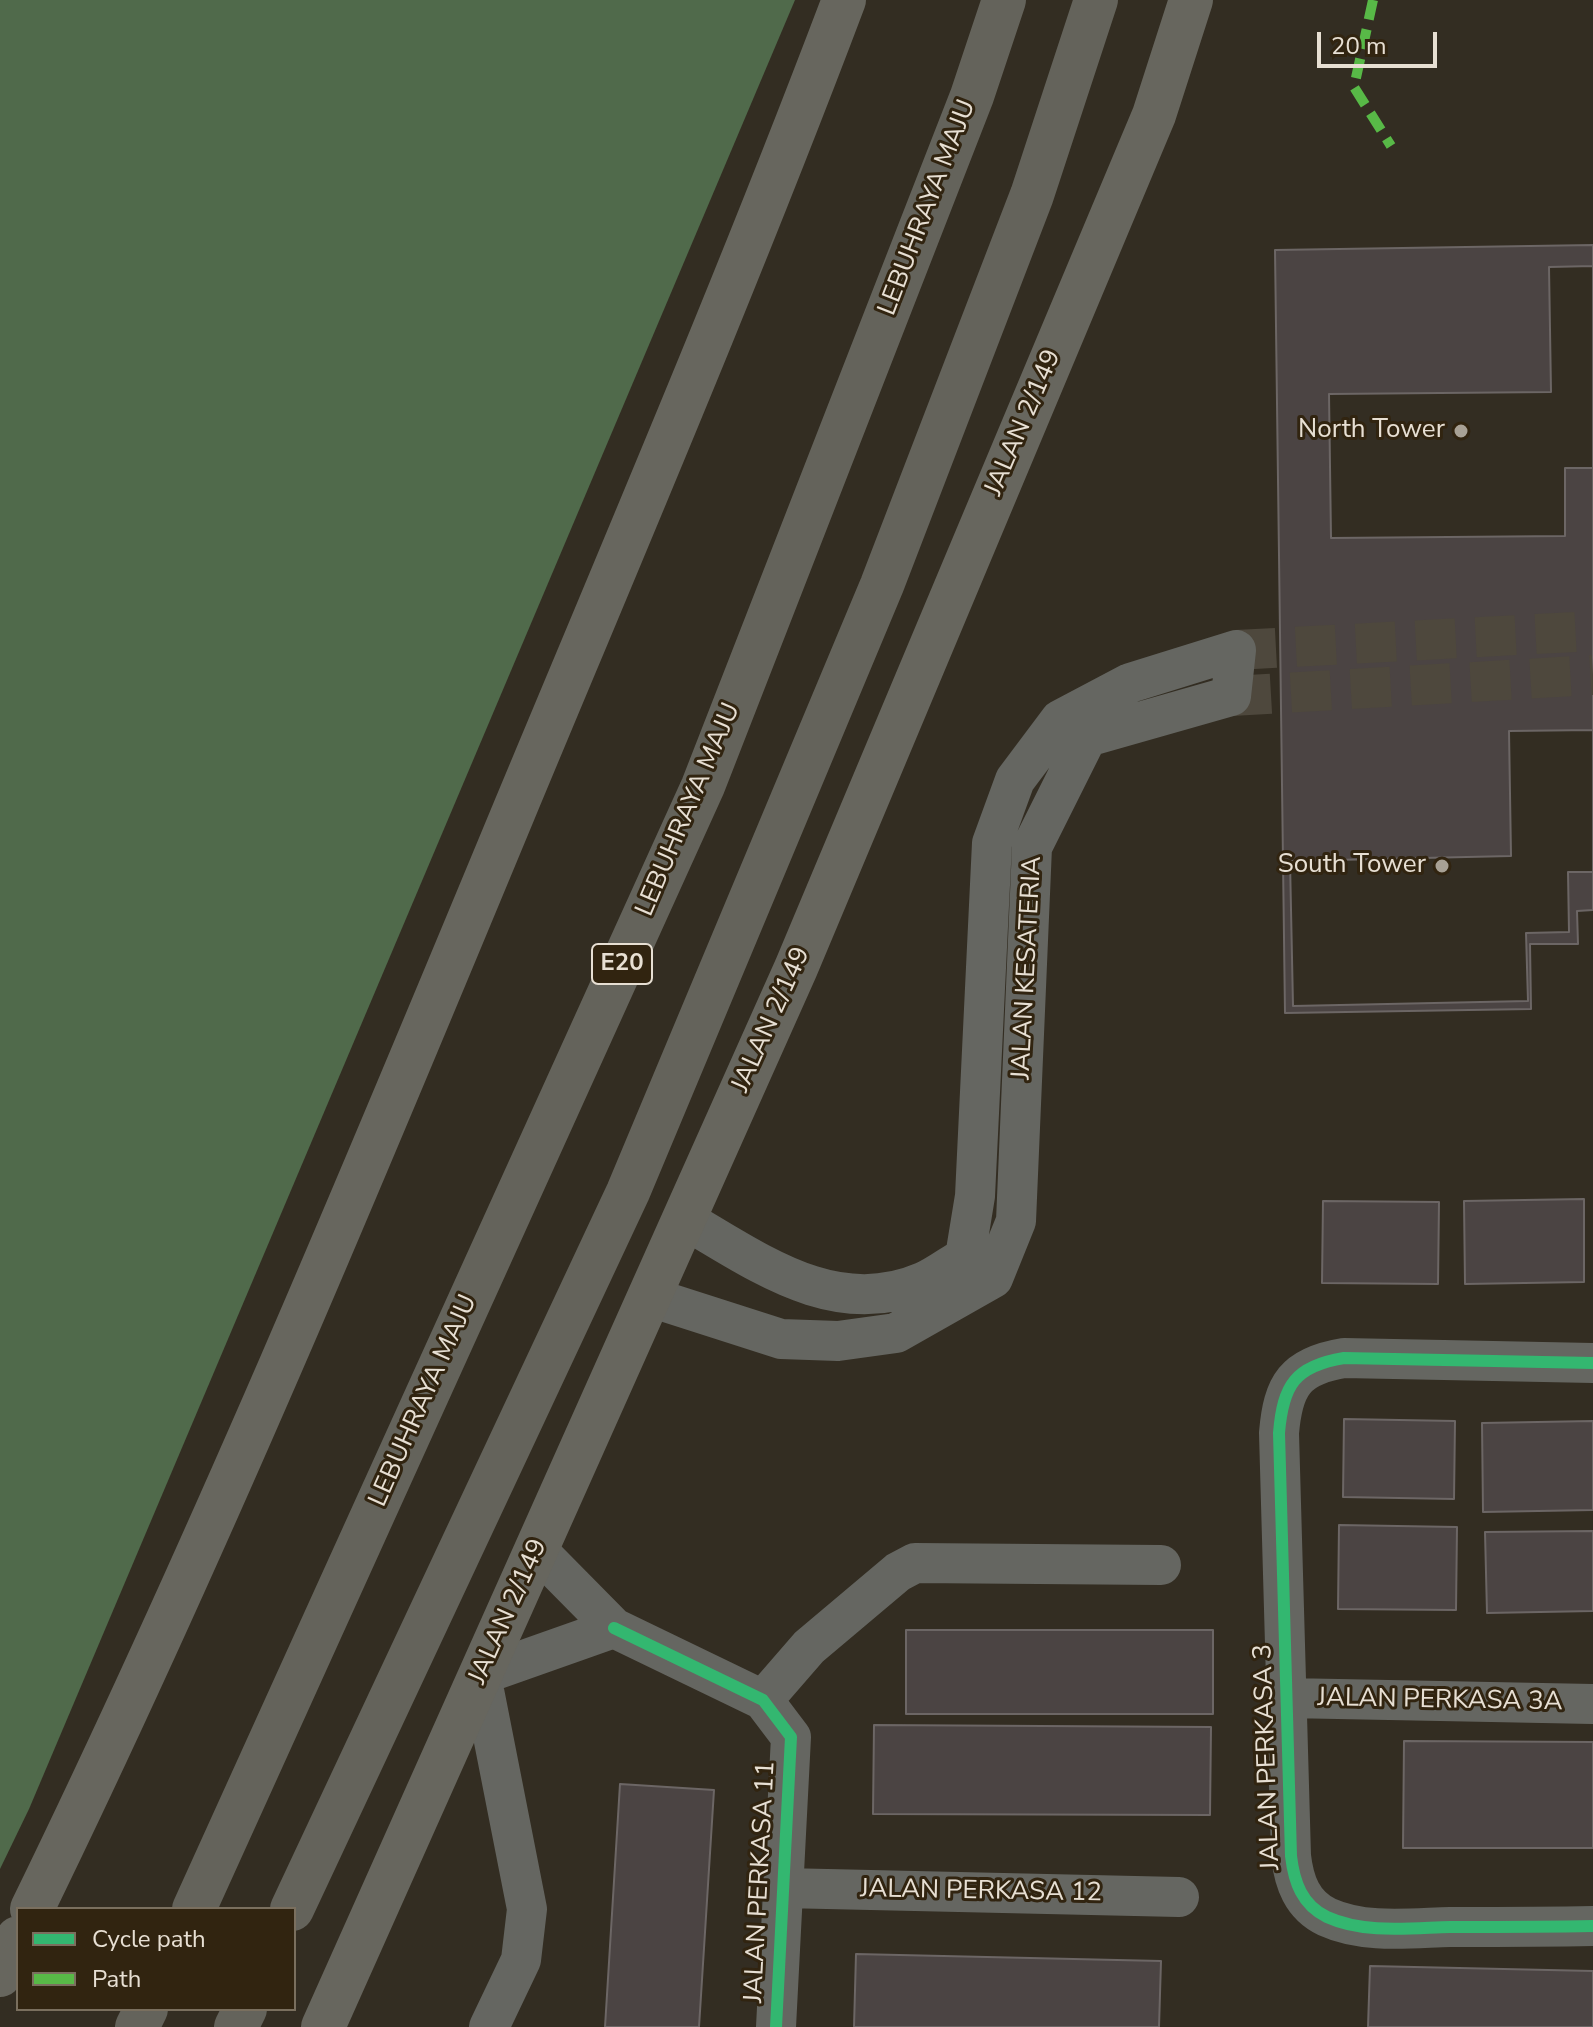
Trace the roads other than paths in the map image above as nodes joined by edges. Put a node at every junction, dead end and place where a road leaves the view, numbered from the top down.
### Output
1 (844, 0) edge
2 (1004, 0) edge
3 (1096, 0) edge
4 (1191, 0) edge
5 (684, 1219) junction
6 (650, 1297) junction
7 (1593, 1363) edge
8 (537, 1550) junction
9 (1161, 1565) dead end
10 (614, 1628) junction
11 (481, 1675) junction
12 (1287, 1698) junction
13 (763, 1700) junction
14 (1593, 1704) edge
15 (783, 1888) junction
16 (1179, 1897) dead end
17 (33, 1907) edge
18 (195, 1907) edge
19 (293, 1907) edge
20 (1593, 1926) edge
21 (16, 1942) edge
22 (0, 1975) edge
23 (323, 2027) edge
24 (489, 2027) edge
25 (776, 2027) edge

1 - 17 main road
2 - 18 highway, LEBUHRAYA MAJU / E20
3 - 19 highway
4 - 5 main road, JALAN 2/149
5 - 6 main road, JALAN 2/149
5 - 6 street, JALAN KESATERIA
6 - 8 main road, JALAN 2/149
7 - 12 street, JALAN PERKASA 3
8 - 10 street
8 - 11 main road, JALAN 2/149
9 - 13 street
10 - 11 street
10 - 13 street
11 - 23 main road, JALAN 2/149
11 - 24 street
12 - 14 street, JALAN PERKASA 3A
12 - 20 street, JALAN PERKASA 3
13 - 15 street, JALAN PERKASA 11
15 - 16 street, JALAN PERKASA 12
15 - 25 street, JALAN PERKASA 11
21 - 22 main road

